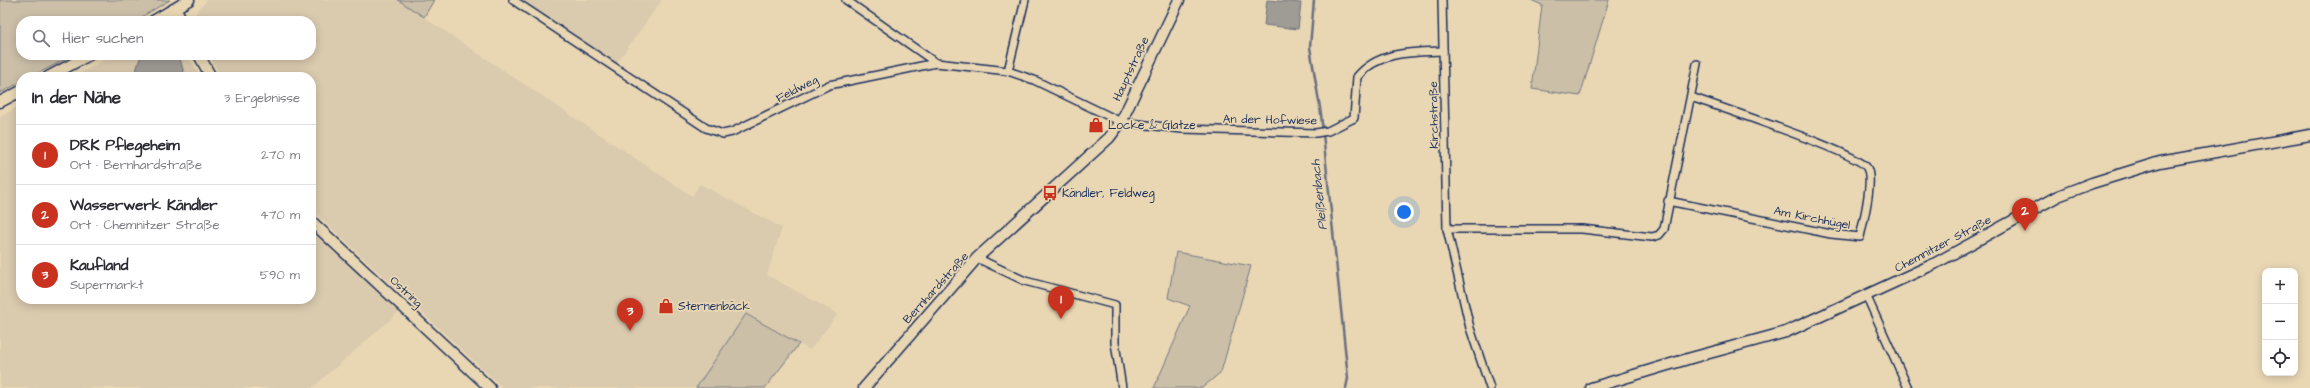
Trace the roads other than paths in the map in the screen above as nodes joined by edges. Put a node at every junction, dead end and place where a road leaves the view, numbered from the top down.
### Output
1 (189, 0) edge
2 (513, 0) edge
3 (846, 0) edge
4 (1025, 0) edge
5 (1178, 0) edge
6 (1442, 0) edge
7 (176, 9) junction
8 (163, 16) edge
9 (180, 16) edge
10 (1443, 51) junction
11 (80, 60) edge
12 (202, 60) edge
13 (936, 63) junction
14 (1697, 64) dead end
15 (1008, 71) junction
16 (57, 72) edge
17 (208, 72) edge
18 (16, 94) edge
19 (1691, 97) junction
20 (0, 102) edge
21 (1120, 122) junction
22 (2310, 136) edge
23 (1668, 201) junction
24 (316, 226) edge
25 (1447, 229) junction
26 (977, 258) junction
27 (1867, 297) junction
28 (484, 386) edge
29 (864, 388) edge
30 (1122, 388) edge
31 (1490, 388) edge
32 (1591, 388) edge
33 (1908, 388) edge

1 - 7 main road
2 - 13 street, Feldweg
3 - 13 street
4 - 15 street
5 - 21 main road, Hauptstraße
6 - 10 street, Kirchstraße
7 - 8 main road
7 - 9 main road
10 - 21 street, An der Hofwiese
10 - 25 street, Kirchstraße
11 - 16 main road
12 - 17 main road
13 - 15 street, Feldweg
14 - 19 street
15 - 21 street, Feldweg
18 - 20 main road
19 - 23 street
19 - 23 street, Am Kirchhügel
21 - 26 main road, Hauptstraße
22 - 27 main road, Chemnitzer Straße
23 - 25 street
24 - 28 main road, Ostring
25 - 31 street, Kirchstraße
26 - 29 main road, Bernhardstraße
26 - 30 street, Bernhardstraße
27 - 32 main road, Chemnitzer Straße
27 - 33 street

